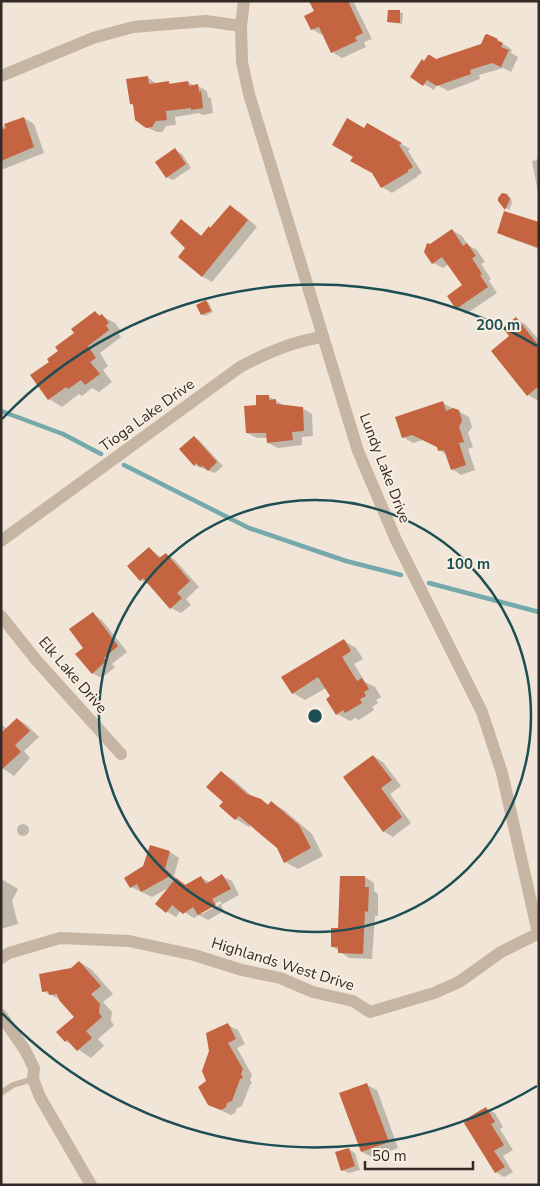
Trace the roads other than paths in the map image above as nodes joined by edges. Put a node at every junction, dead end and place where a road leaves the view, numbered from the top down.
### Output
1 (244, 1) edge
2 (241, 26) junction
3 (1, 76) edge
4 (323, 337) junction
5 (1, 541) edge
6 (1, 616) edge
7 (121, 754) dead end
8 (539, 933) edge
9 (1, 958) edge
10 (1, 1016) edge
11 (34, 1074) junction
12 (1, 1093) edge
13 (91, 1185) edge

1 - 2 street, Lundy Lake Drive
2 - 3 street
2 - 4 street, Lundy Lake Drive
4 - 5 street, Tioga Lake Drive
4 - 8 street, Lundy Lake Drive
6 - 7 street, Elk Lake Drive
8 - 9 street, Highlands West Drive
10 - 11 street
11 - 12 lane
11 - 13 street

